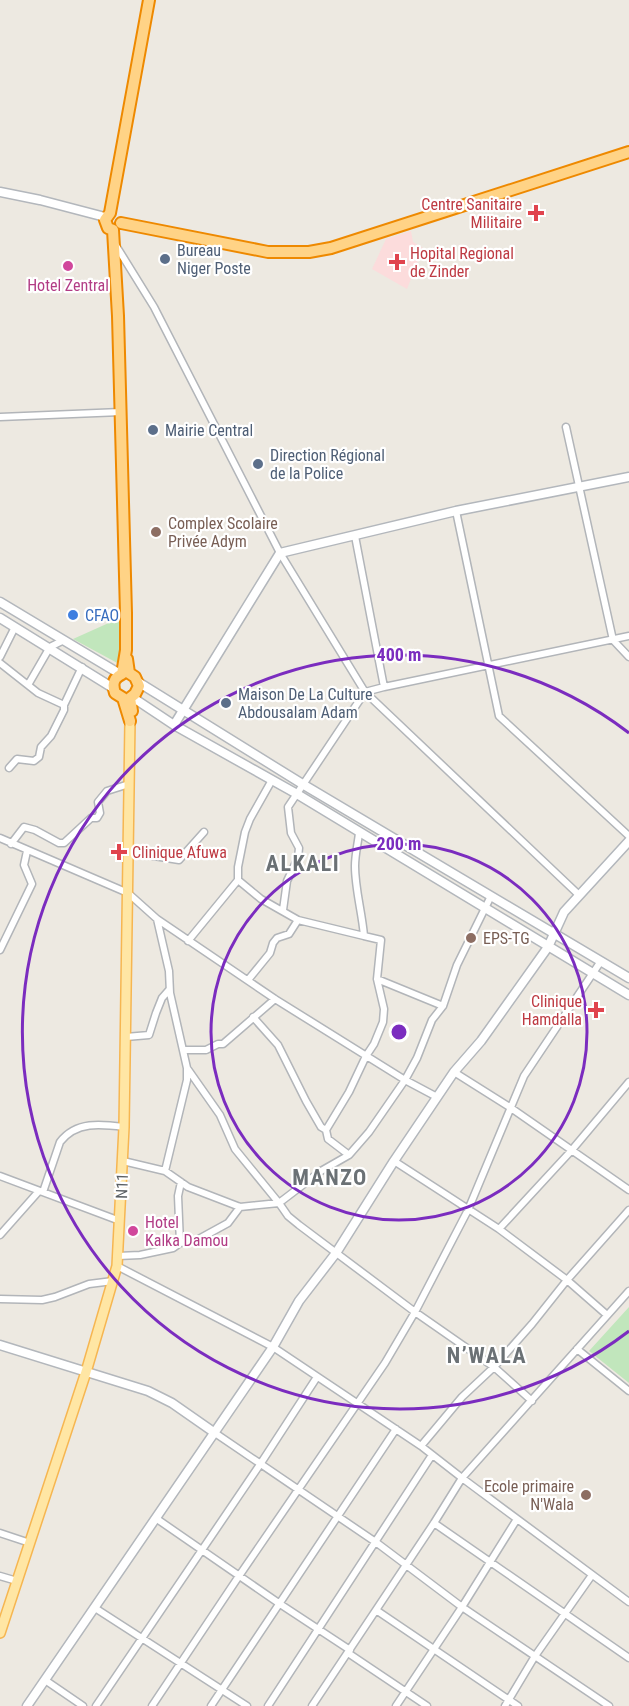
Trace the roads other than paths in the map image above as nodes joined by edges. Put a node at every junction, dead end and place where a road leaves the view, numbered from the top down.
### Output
1 (149, 0) edge
2 (155, 0) edge
3 (629, 146) edge
4 (629, 152) edge
5 (542, 177) junction
6 (0, 192) edge
7 (114, 222) junction
8 (121, 412) junction
9 (0, 417) edge
10 (566, 427) dead end
11 (629, 477) edge
12 (578, 487) junction
13 (456, 511) junction
14 (355, 536) junction
15 (280, 553) junction
16 (0, 602) edge
17 (0, 618) edge
18 (15, 627) junction
19 (629, 636) edge
20 (64, 640) junction
21 (613, 640) junction
22 (50, 648) junction
23 (0, 657) edge
24 (629, 657) edge
25 (0, 663) edge
26 (487, 665) junction
27 (82, 668) junction
28 (124, 674) junction
29 (138, 682) junction
30 (28, 685) junction
31 (384, 687) junction
32 (113, 688) junction
33 (365, 692) junction
34 (128, 698) junction
35 (64, 705) junction
36 (185, 710) junction
37 (130, 721) joint
38 (174, 725) junction
39 (9, 768) dead end
40 (272, 780) junction
41 (129, 784) junction
42 (304, 785) junction
43 (297, 794) junction
44 (204, 832) dead end
45 (360, 833) junction
46 (629, 836) edge
47 (0, 838) edge
48 (629, 841) edge
49 (11, 844) junction
50 (27, 851) junction
51 (129, 852) junction
52 (238, 880) junction
53 (128, 893) junction
54 (579, 895) junction
55 (491, 896) junction
56 (485, 908) junction
57 (283, 910) junction
58 (157, 919) junction
59 (298, 920) junction
60 (555, 934) junction
61 (364, 936) junction
62 (188, 941) junction
63 (548, 947) junction
64 (0, 950) edge
65 (601, 961) junction
66 (593, 973) junction
67 (629, 978) edge
68 (377, 979) junction
69 (248, 980) junction
70 (170, 987) junction
71 (629, 995) edge
72 (275, 999) junction
73 (443, 1006) junction
74 (253, 1017) junction
75 (126, 1037) junction
76 (184, 1050) junction
77 (366, 1056) junction
78 (187, 1068) junction
79 (454, 1072) junction
80 (405, 1080) junction
81 (629, 1082) edge
82 (437, 1097) junction
83 (511, 1108) junction
84 (124, 1127) junction
85 (326, 1130) junction
86 (571, 1151) junction
87 (349, 1155) junction
88 (123, 1161) junction
89 (394, 1161) junction
90 (165, 1171) junction
91 (0, 1176) edge
92 (181, 1182) junction
93 (629, 1190) edge
94 (41, 1192) junction
95 (279, 1203) junction
96 (240, 1207) junction
97 (468, 1210) junction
98 (629, 1210) edge
99 (120, 1221) junction
100 (499, 1229) junction
101 (0, 1235) edge
102 (180, 1243) junction
103 (336, 1253) junction
104 (117, 1261) junction
105 (567, 1280) junction
106 (113, 1281) junction
107 (629, 1291) edge
108 (0, 1299) edge
109 (415, 1312) junction
110 (607, 1315) junction
111 (0, 1345) edge
112 (273, 1347) junction
113 (578, 1349) junction
114 (494, 1367) junction
115 (86, 1372) junction
116 (316, 1377) junction
117 (629, 1391) edge
118 (532, 1401) junction
119 (356, 1404) junction
120 (396, 1429) junction
121 (215, 1432) junction
122 (421, 1446) junction
123 (432, 1455) junction
124 (261, 1463) junction
125 (462, 1478) junction
126 (300, 1490) junction
127 (338, 1516) junction
128 (157, 1519) junction
129 (517, 1519) junction
130 (434, 1523) junction
131 (0, 1533) edge
132 (30, 1543) junction
133 (377, 1543) junction
134 (201, 1549) junction
135 (489, 1562) junction
136 (406, 1565) junction
137 (592, 1575) junction
138 (0, 1576) edge
139 (239, 1576) junction
140 (17, 1581) junction
141 (629, 1602) edge
142 (280, 1604) junction
143 (462, 1607) junction
144 (95, 1608) junction
145 (376, 1610) junction
146 (564, 1614) junction
147 (3, 1616) edge
148 (318, 1628) junction
149 (0, 1633) edge
150 (142, 1639) junction
151 (434, 1649) junction
152 (349, 1651) junction
153 (535, 1656) junction
154 (629, 1658) edge
155 (180, 1664) junction
156 (45, 1680) junction
157 (222, 1689) junction
158 (406, 1692) junction
159 (507, 1703) edge
160 (27, 1706) edge
161 (83, 1706) edge
162 (96, 1706) edge
163 (152, 1706) edge
164 (211, 1706) edge
165 (247, 1706) edge
166 (268, 1706) edge
167 (312, 1706) edge
168 (396, 1706) edge
169 (427, 1706) edge
170 (518, 1706) edge
171 (609, 1706) edge

1 - 7 highway
2 - 7 highway
3 - 5 highway
4 - 5 highway
5 - 7 highway
6 - 7 street
7 - 8 highway
7 - 15 street
8 - 9 street
8 - 28 highway
10 - 12 street
11 - 12 street
12 - 13 street
12 - 21 street
13 - 14 street
13 - 26 street
14 - 15 street
14 - 31 street
15 - 33 street
15 - 36 street
16 - 20 street
17 - 18 street
18 - 22 street
18 - 23 street
19 - 21 street
20 - 22 street
20 - 28 street
21 - 24 street
21 - 26 street
22 - 27 street
22 - 30 street
25 - 30 street
26 - 31 street
26 - 46 street
27 - 32 street
27 - 35 street
28 - 29 highway
28 - 32 highway
29 - 34 highway
29 - 36 street
30 - 35 street
31 - 33 street
32 - 34 highway
33 - 42 street
33 - 54 street
34 - 37 highway
34 - 38 street
35 - 39 street
36 - 38 street
36 - 42 street
37 - 41 main road, N11
38 - 40 street
40 - 43 street
40 - 52 street
41 - 49 street
41 - 51 main road, N11
42 - 43 street
42 - 55 street
43 - 45 street
43 - 57 street
44 - 51 street
45 - 56 street
45 - 61 street
47 - 49 street
48 - 54 street
49 - 50 street
50 - 53 street
50 - 64 street
51 - 53 main road, N11
52 - 57 street
52 - 62 street
53 - 58 street
53 - 75 main road, N11
54 - 60 street
55 - 56 street
55 - 60 street
56 - 63 street
56 - 73 street
57 - 59 street
58 - 62 street
58 - 70 street
59 - 61 street
59 - 69 street
60 - 63 street
60 - 65 street
61 - 68 street
62 - 69 street
63 - 66 street
63 - 79 street
65 - 66 street
65 - 67 street
66 - 71 street
66 - 83 street
68 - 73 street
68 - 77 street
69 - 72 street
70 - 75 street
70 - 76 street
72 - 74 street
72 - 77 street
73 - 80 street
74 - 76 street
74 - 85 street
75 - 84 main road, N11
76 - 78 street
77 - 80 street
77 - 85 street
78 - 90 street
78 - 95 street
79 - 82 street
79 - 83 street
80 - 82 street
80 - 87 street
81 - 86 street
82 - 89 street
83 - 86 street
83 - 97 street
84 - 88 main road, N11
84 - 94 street
85 - 87 street
86 - 93 street
86 - 100 street
87 - 95 street
88 - 90 street
88 - 99 main road, N11
89 - 97 street
89 - 103 street
90 - 92 street
91 - 94 street
92 - 96 street
92 - 102 street
94 - 99 street
94 - 101 street
95 - 96 street
95 - 103 street
96 - 102 street
97 - 100 street
97 - 109 street
98 - 105 street
99 - 104 main road, N11
100 - 105 street
102 - 104 street
103 - 109 street
103 - 112 street
104 - 106 main road, N11
104 - 112 street
105 - 110 street
105 - 114 street
106 - 108 street
106 - 115 main road, N11
107 - 110 street
109 - 114 street
109 - 119 street
110 - 113 street
111 - 115 street
112 - 116 street
112 - 121 street
113 - 117 street
113 - 118 street
114 - 118 street
114 - 122 street
115 - 121 street
115 - 132 main road, N11
116 - 119 street
116 - 124 street
118 - 125 street
119 - 120 street
119 - 126 street
120 - 122 street
120 - 127 street
121 - 124 street
121 - 128 street
122 - 123 street
123 - 125 street
123 - 133 street
124 - 126 street
124 - 134 street
125 - 129 street
125 - 130 street
126 - 127 street
126 - 139 street
127 - 133 street
127 - 142 street
128 - 134 street
128 - 144 street
129 - 135 street
129 - 137 street
130 - 135 street
130 - 136 street
131 - 132 street
132 - 140 main road, N11
133 - 136 street
133 - 148 street
134 - 139 street
134 - 150 street
135 - 143 street
135 - 146 street
136 - 143 street
136 - 145 street
137 - 141 street
137 - 146 street
138 - 140 street
139 - 142 street
139 - 155 street
140 - 147 main road, N11
142 - 148 street
142 - 157 street
143 - 151 street
143 - 153 street
144 - 150 street
144 - 156 street
145 - 151 street
145 - 152 street
146 - 153 street
146 - 154 street
147 - 149 main road, N11
148 - 152 street
148 - 166 street
150 - 155 street
150 - 162 street
151 - 158 street
151 - 159 street
152 - 158 street
152 - 167 street
153 - 159 street
153 - 171 street
155 - 157 street
155 - 163 street
156 - 160 street
156 - 161 street
157 - 164 street
157 - 165 street
158 - 168 street
158 - 169 street
159 - 170 street

